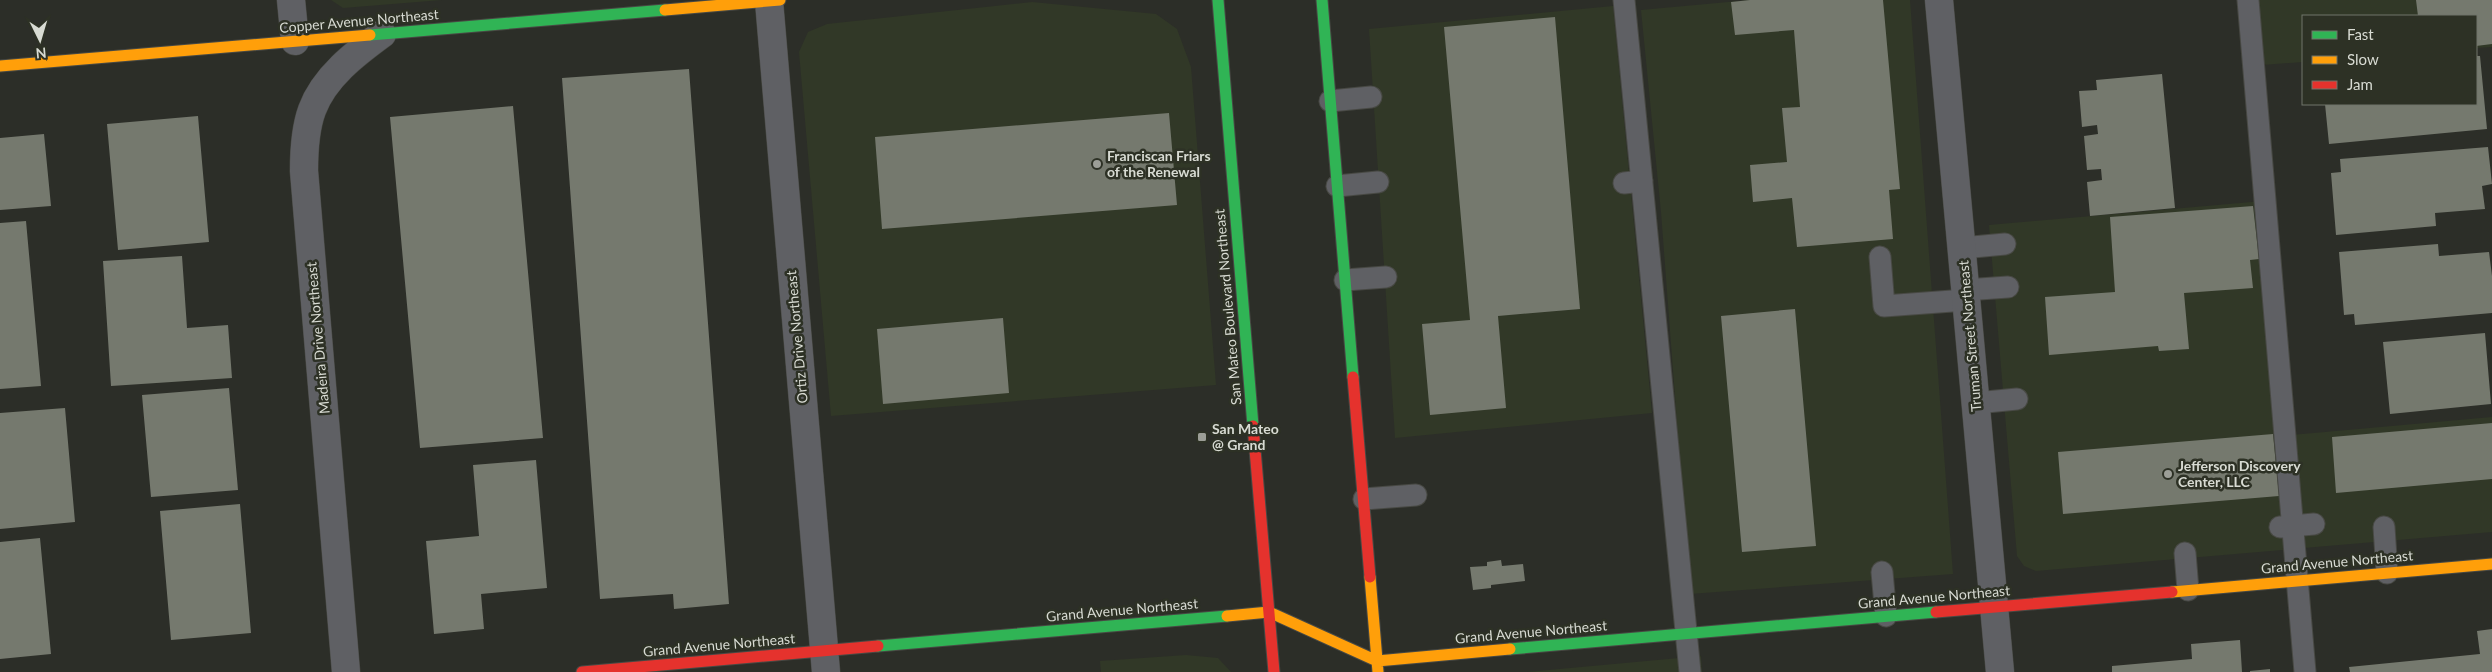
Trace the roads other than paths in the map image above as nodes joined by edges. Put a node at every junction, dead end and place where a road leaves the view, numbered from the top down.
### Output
1 (291, 0) edge
2 (1218, 0) edge
3 (1322, 0) edge
4 (1624, 0) edge
5 (1939, 0) edge
6 (2248, 0) edge
7 (775, 1) edge
8 (382, 34) junction
9 (295, 41) junction
10 (0, 66) edge
11 (1371, 98) dead end
12 (1330, 101) junction
13 (1378, 182) dead end
14 (1337, 186) junction
15 (2005, 244) dead end
16 (1962, 248) junction
17 (1880, 257) dead end
18 (1386, 277) dead end
19 (1345, 280) junction
20 (2008, 286) dead end
21 (1966, 295) junction
22 (2017, 398) dead end
23 (1976, 403) junction
24 (1416, 495) dead end
25 (1364, 499) junction
26 (2314, 524) dead end
27 (2286, 527) junction
28 (2384, 527) dead end
29 (2184, 553) dead end
30 (2492, 564) edge
31 (1882, 572) dead end
32 (2387, 573) junction
33 (2297, 581) junction
34 (2188, 590) junction
35 (1994, 607) junction
36 (1269, 612) junction
37 (1886, 616) junction
38 (1686, 633) junction
39 (825, 662) edge
40 (1377, 666) edge
41 (346, 672) edge
42 (582, 672) edge
43 (1274, 672) edge
44 (1690, 672) edge
45 (2000, 672) edge
46 (2305, 672) edge

1 - 9 street
2 - 36 street, San Mateo Boulevard Northeast
3 - 12 street
4 - 38 lane
5 - 16 street, Truman Street Northeast
6 - 27 lane
7 - 8 street, Copper Avenue Northeast
7 - 39 street, Ortiz Drive Northeast
8 - 9 street, Copper Avenue Northeast
8 - 41 street, Madeira Drive Northeast
9 - 10 street, Copper Avenue Northeast
11 - 12 lane
12 - 14 street
13 - 14 lane
14 - 19 street
15 - 16 lane
16 - 21 street, Truman Street Northeast
17 - 21 lane
18 - 19 lane
19 - 25 street
20 - 21 lane
21 - 23 street, Truman Street Northeast
22 - 23 lane
23 - 35 street, Truman Street Northeast
24 - 25 lane
25 - 40 street
26 - 27 lane
27 - 33 lane
28 - 32 lane
29 - 34 lane
30 - 32 street, Grand Avenue Northeast
31 - 37 lane
32 - 33 street, Grand Avenue Northeast
33 - 34 street, Grand Avenue Northeast
33 - 46 lane
34 - 35 street, Grand Avenue Northeast
35 - 37 street, Grand Avenue Northeast
35 - 45 street, Truman Street Northeast
36 - 39 street, Grand Avenue Northeast
36 - 40 street, Grand Avenue Northeast
36 - 43 street, San Mateo Boulevard Northeast
37 - 38 street, Grand Avenue Northeast
38 - 40 street, Grand Avenue Northeast
38 - 44 lane
39 - 42 street, Grand Avenue Northeast

